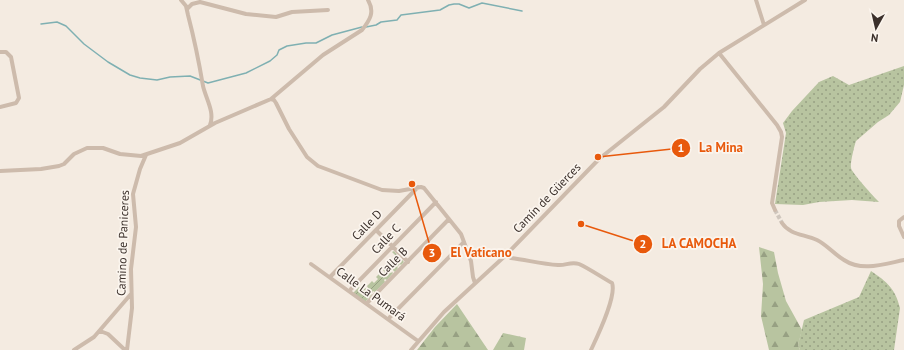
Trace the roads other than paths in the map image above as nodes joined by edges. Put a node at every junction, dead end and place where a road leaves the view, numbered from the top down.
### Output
1 (181, 0) edge
2 (368, 0) edge
3 (756, 0) edge
4 (805, 0) edge
5 (187, 9) junction
6 (328, 10) dead end
7 (764, 25) junction
8 (0, 52) edge
9 (719, 54) junction
10 (271, 99) junction
11 (0, 107) edge
12 (210, 125) junction
13 (146, 155) junction
14 (0, 171) edge
15 (418, 187) junction
16 (436, 202) junction
17 (775, 210) tunnel mouth
18 (904, 217) edge
19 (449, 219) junction
20 (782, 223) tunnel mouth
21 (376, 230) junction
22 (904, 236) edge
23 (464, 242) junction
24 (392, 246) junction
25 (506, 255) junction
26 (904, 260) edge
27 (408, 262) junction
28 (311, 264) dead end
29 (330, 277) junction
30 (475, 283) junction
31 (351, 289) dead end
32 (131, 294) junction
33 (368, 302) dead end
34 (390, 317) dead end
35 (100, 331) junction
36 (418, 341) junction
37 (74, 350) edge
38 (126, 350) edge
39 (411, 350) edge
40 (591, 350) edge

1 - 5 street
2 - 10 street
3 - 7 street
4 - 7 street, Camín de Güerces
5 - 6 street
5 - 12 street
7 - 9 street, Camín de Güerces
8 - 11 street
9 - 17 street
9 - 25 street, Camín de Güerces
10 - 12 street
10 - 15 street
12 - 13 street
13 - 14 street
13 - 32 street, Camino de Paniceres
15 - 16 street
15 - 21 street, Calle D
16 - 19 street
16 - 24 street, Calle C
18 - 22 street
19 - 23 street
19 - 27 street, Calle B
20 - 26 street
21 - 24 street
21 - 29 street, Calle D
23 - 30 street
23 - 34 street
24 - 27 street
24 - 31 street, Calle C
25 - 30 street, Camín de Güerces
25 - 40 street
27 - 33 street, Calle B
28 - 29 street, Calle La Pumará
29 - 36 street, Calle La Pumará
30 - 36 street, Camín de Güerces
32 - 35 street
32 - 38 street, Camino de Paniceres
35 - 37 street
35 - 38 street
36 - 39 street, Camín de Güerces

